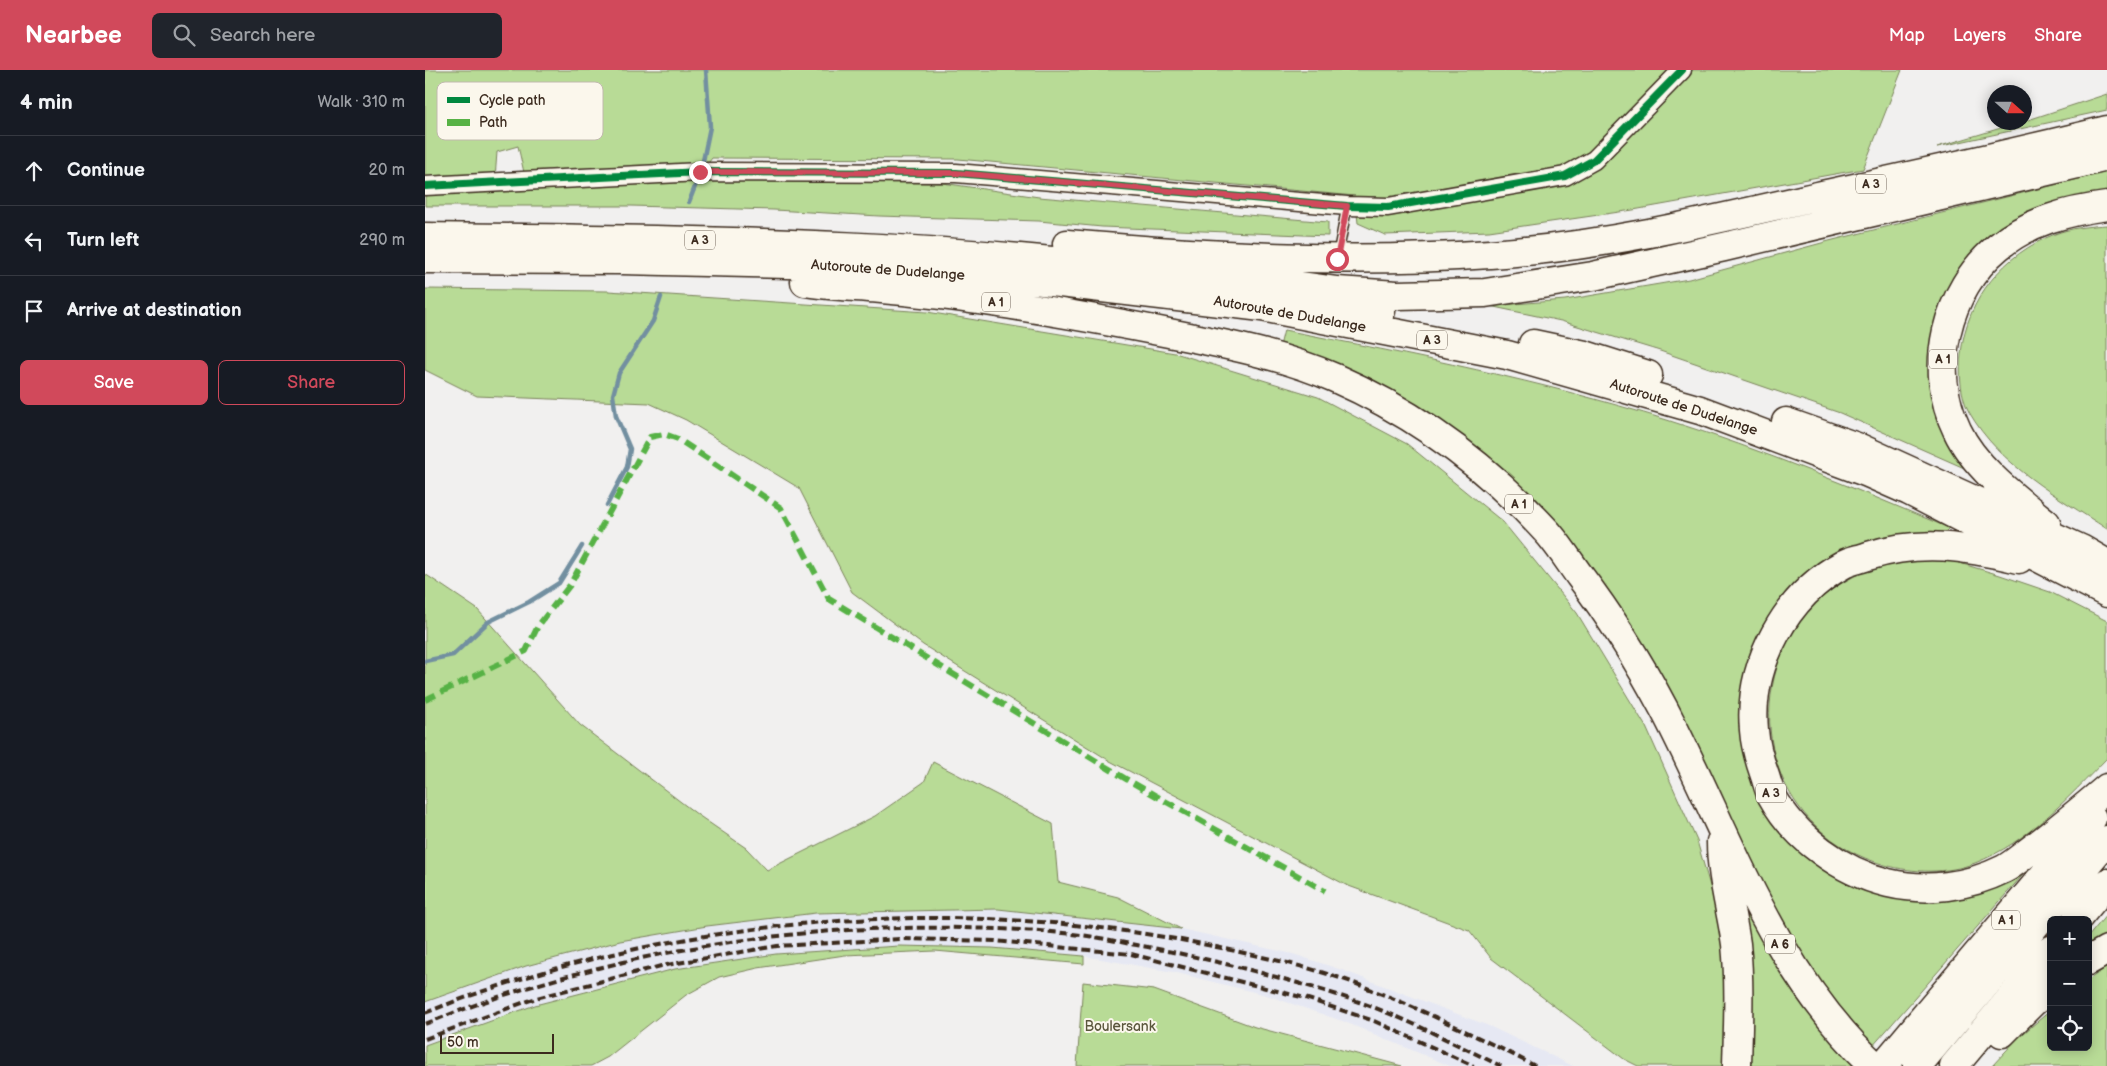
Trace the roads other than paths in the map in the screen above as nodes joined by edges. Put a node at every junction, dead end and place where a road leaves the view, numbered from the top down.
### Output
1 (1682, 70) edge
2 (2107, 130) edge
3 (2107, 157) edge
4 (425, 186) edge
5 (1347, 206) junction
6 (2107, 206) edge
7 (425, 237) edge
8 (975, 254) junction
9 (425, 259) edge
10 (1337, 259) junction
11 (762, 264) junction
12 (1160, 273) junction
13 (2081, 549) junction
14 (2107, 564) edge
15 (2064, 570) junction
16 (2107, 593) edge
17 (2107, 788) edge
18 (2107, 800) edge
19 (1721, 826) junction
20 (2107, 840) edge
21 (2107, 883) edge
22 (2079, 916) edge
23 (2107, 950) edge
24 (2047, 955) edge
25 (2092, 959) edge
26 (2047, 992) edge
27 (1916, 1054) edge
28 (1737, 1066) edge
29 (1875, 1066) edge
30 (1883, 1066) edge
31 (1955, 1066) edge

1 - 5 street
2 - 10 highway, A 3
3 - 12 highway, A 3
4 - 5 street
5 - 10 lane
6 - 13 highway, A 1
7 - 8 highway, Autoroute de Dudelange / A 3
8 - 10 highway, A 3
8 - 12 highway, Autoroute de Dudelange / A 3
9 - 11 highway, Autoroute de Dudelange / A 3
11 - 15 highway, Autoroute de Dudelange / A 3
11 - 19 highway, A 1
12 - 13 highway, Autoroute de Dudelange / A 3
13 - 14 highway, Autoroute de Dudelange / A 3
15 - 16 highway, Autoroute de Dudelange / A 3
15 - 17 highway, A 3
18 - 27 highway, A 1
19 - 28 highway, A 1
19 - 29 highway, A 6
20 - 27 highway, A 1
21 - 22 highway
23 - 25 highway
24 - 31 highway
26 - 31 highway
27 - 30 highway, A 1

